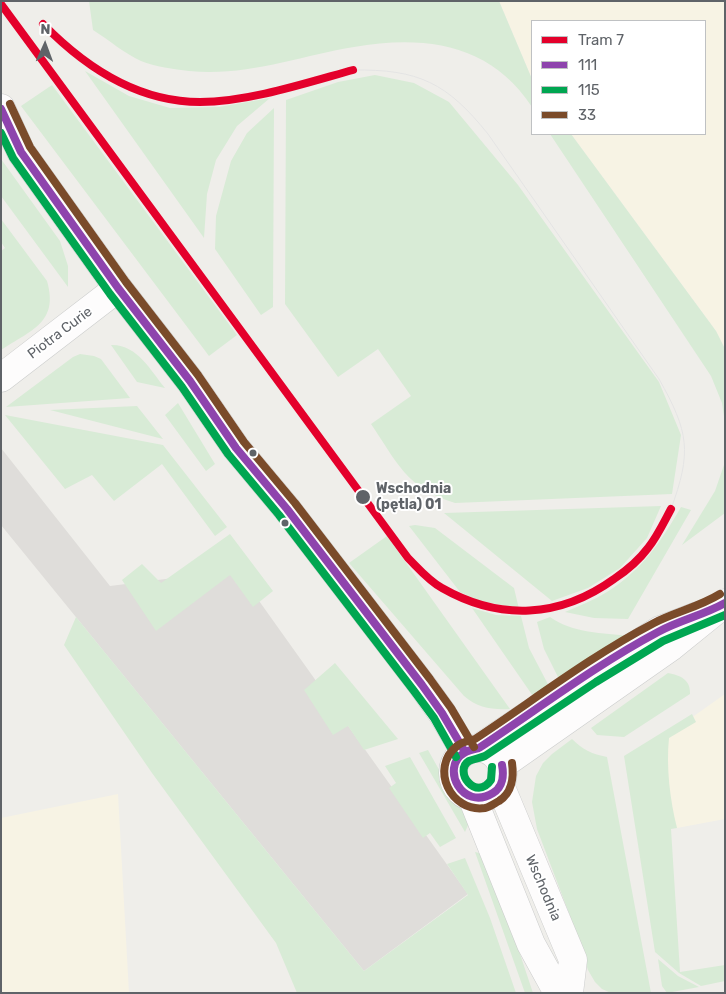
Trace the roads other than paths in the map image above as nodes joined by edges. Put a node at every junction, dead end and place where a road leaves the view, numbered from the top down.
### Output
1 (1, 108) edge
2 (11, 144) edge
3 (118, 288) junction
4 (1, 378) edge
5 (720, 606) edge
6 (472, 750) junction
7 (501, 775) junction
8 (472, 797) junction
9 (558, 993) edge
10 (569, 993) edge

1 - 2 street
2 - 3 street
3 - 4 street, Piotra Curie
3 - 6 street
5 - 6 street
5 - 7 street
6 - 7 street
6 - 8 street
7 - 8 street
7 - 10 street, Wschodnia
8 - 9 street

